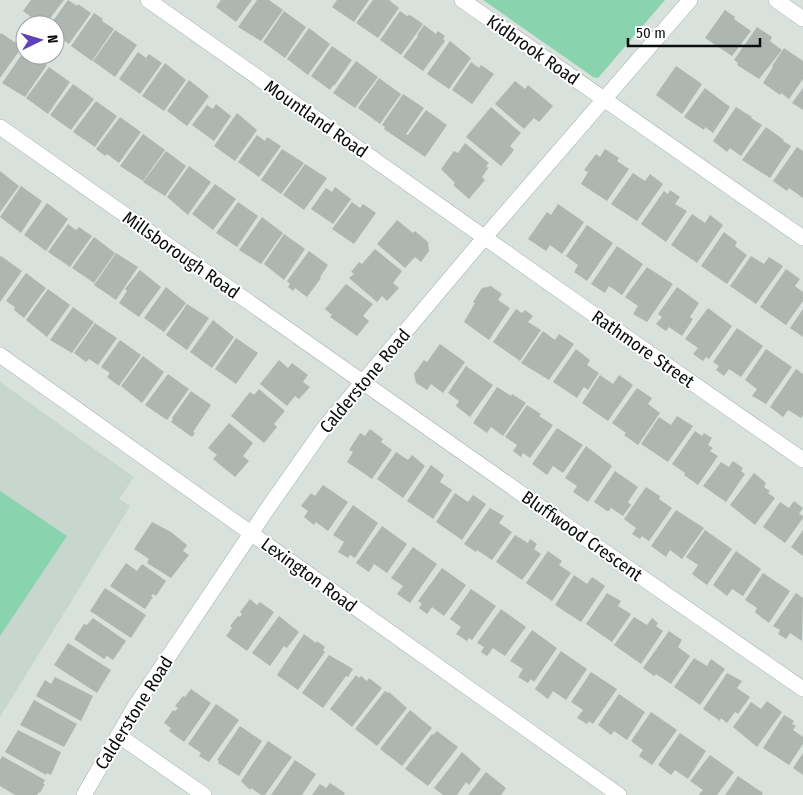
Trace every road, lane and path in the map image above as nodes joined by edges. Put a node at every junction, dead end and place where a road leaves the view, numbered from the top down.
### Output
1 (148, 0) edge
2 (462, 0) edge
3 (690, 0) edge
4 (776, 0) edge
5 (803, 19) edge
6 (604, 99) junction
7 (0, 127) edge
8 (484, 238) junction
9 (803, 238) edge
10 (0, 355) edge
11 (362, 382) junction
12 (803, 460) edge
13 (251, 533) junction
14 (803, 689) edge
15 (118, 735) junction
16 (84, 795) edge
17 (204, 795) edge
18 (619, 795) edge

1 - 8 street, Mountland Road
2 - 6 street, Kidbrook Road
3 - 6 street, Calderstone Road
4 - 5 street
6 - 8 street, Calderstone Road
6 - 9 street
7 - 11 street, Millsborough Road
8 - 11 street, Calderstone Road
8 - 12 street, Rathmore Street
10 - 13 street, Lexington Road
11 - 13 street, Calderstone Road
11 - 14 street, Bluffwood Crescent
13 - 15 street, Calderstone Road
13 - 18 street, Lexington Road
15 - 16 street, Calderstone Road
15 - 17 street

